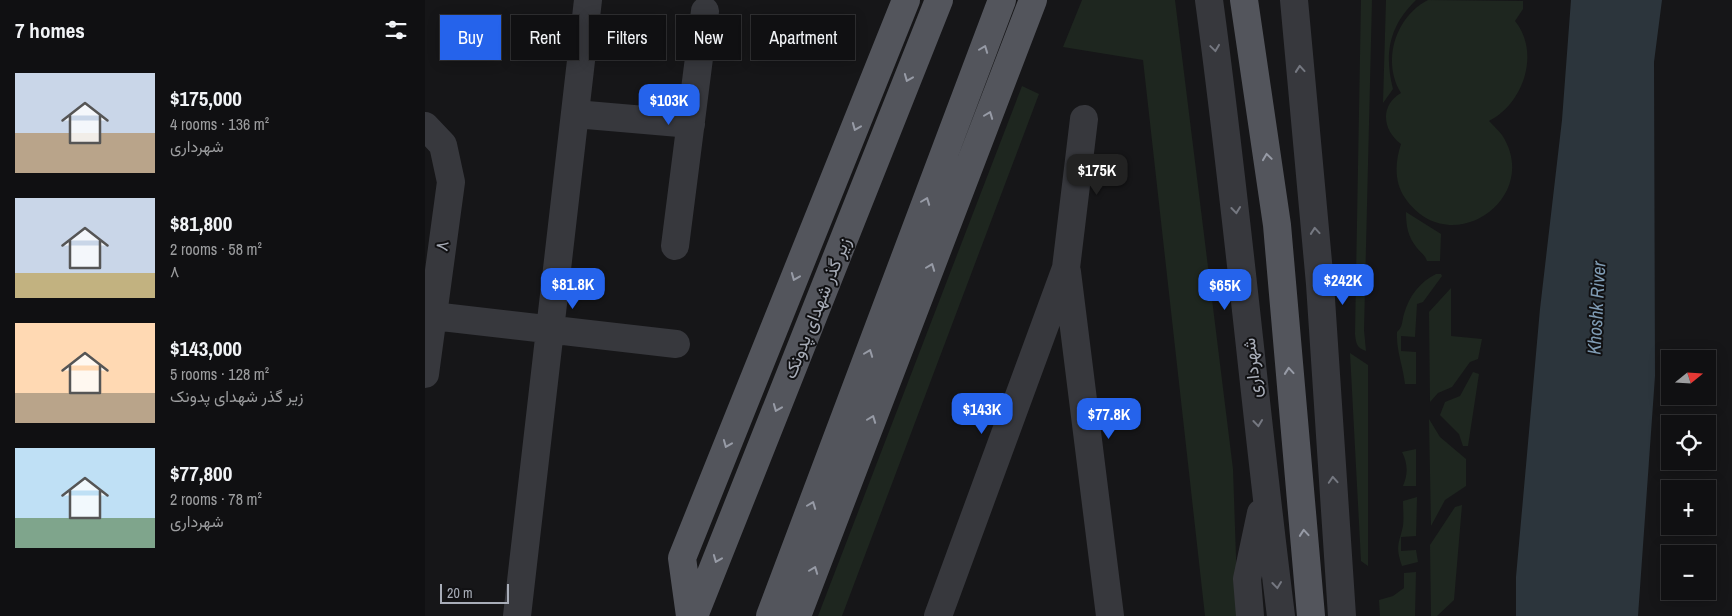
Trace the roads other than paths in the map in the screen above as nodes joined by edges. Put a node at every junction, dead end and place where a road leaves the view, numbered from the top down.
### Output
1 (588, 0) edge
2 (906, 0) edge
3 (939, 0) edge
4 (1002, 0) edge
5 (1033, 0) edge
6 (1209, 0) edge
7 (1244, 0) edge
8 (1294, 0) edge
9 (705, 11) dead end
10 (575, 114) junction
11 (1085, 119) dead end
12 (691, 124) junction
13 (425, 126) edge
14 (675, 246) dead end
15 (1066, 268) junction
16 (433, 316) junction
17 (550, 329) junction
18 (676, 344) dead end
19 (425, 374) edge
20 (1265, 492) junction
21 (517, 616) edge
22 (690, 616) edge
23 (694, 616) edge
24 (770, 616) edge
25 (797, 616) edge
26 (938, 616) edge
27 (1110, 616) edge
28 (1250, 616) edge
29 (1281, 616) edge
30 (1311, 616) edge
31 (1342, 616) edge

1 - 10 street
2 -> 22 main road
3 -> 23 main road, زیر گذر شهدای پدونک
24 -> 4 main road
25 -> 5 main road
6 -> 20 street, شهرداری
30 -> 7 main road
31 -> 8 street
9 - 12 street
10 - 12 street
10 - 17 street
11 - 15 street
12 - 14 street
13 - 16 street, ۸
15 - 26 street
15 - 27 street
16 - 17 street
16 - 19 street, ۸
17 - 18 street
17 - 21 street
20 - 28 street
20 -> 29 street, شهرداری

